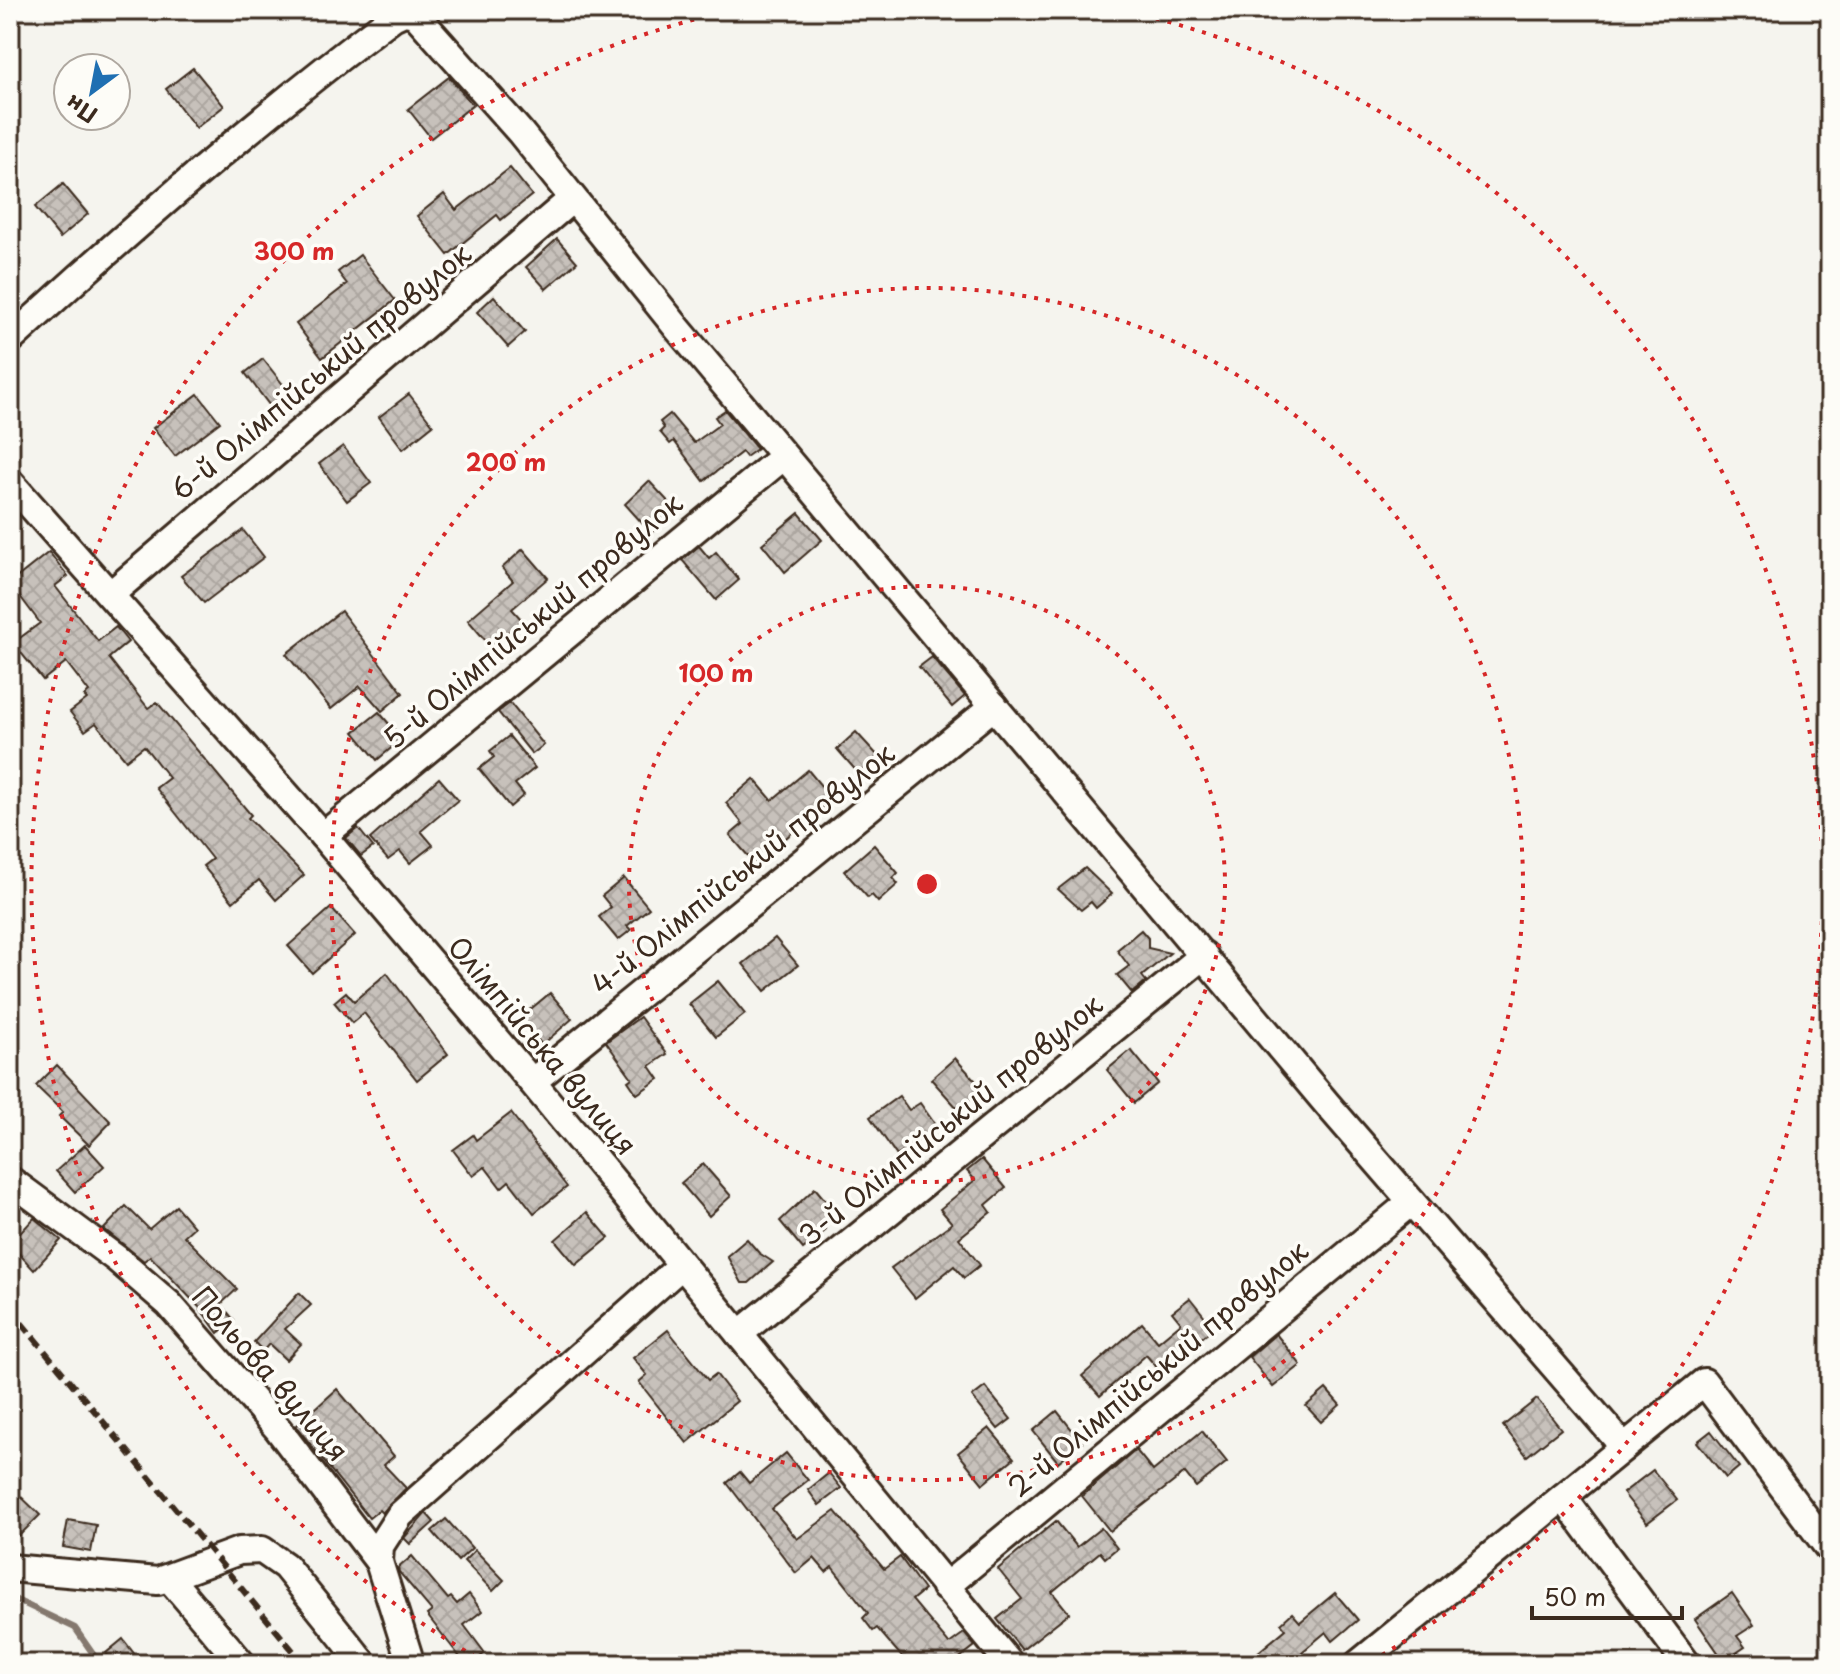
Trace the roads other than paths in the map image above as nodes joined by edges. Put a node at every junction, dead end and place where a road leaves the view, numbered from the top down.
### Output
1 (411, 12) edge
2 (572, 199) junction
3 (10, 340) edge
4 (784, 456) junction
5 (10, 482) edge
6 (111, 594) junction
7 (994, 706) junction
8 (323, 836) junction
9 (1204, 955) junction
10 (532, 1082) junction
11 (10, 1180) edge
12 (1411, 1202) junction
13 (682, 1265) junction
14 (739, 1334) junction
15 (1624, 1447) junction
16 (1563, 1497) junction
17 (1830, 1550) edge
18 (379, 1562) junction
19 (10, 1568) edge
20 (170, 1579) junction
21 (945, 1587) junction
22 (242, 1664) edge
23 (364, 1664) edge
24 (411, 1664) edge
25 (1010, 1664) edge
26 (1358, 1664) edge
27 (1687, 1664) edge

1 - 2 street
1 - 3 street
2 - 4 street
2 - 6 street, 6-й Олімпійський провулок
4 - 7 street
4 - 8 street, 5-й Олімпійський провулок
5 - 6 street, Олімпійська вулиця
6 - 8 street, Олімпійська вулиця
7 - 9 street
7 - 10 street, 4-й Олімпійський провулок
8 - 10 street, Олімпійська вулиця
9 - 12 street
9 - 14 street, 3-й Олімпійський провулок
10 - 13 street, Олімпійська вулиця
11 - 18 street, Польова вулиця
12 - 15 street
12 - 21 street, 2-й Олімпійський провулок
13 - 14 street, Олімпійська вулиця
13 - 18 street
14 - 21 street, Олімпійська вулиця
15 - 16 street
15 - 17 street
16 - 26 street
16 - 27 street
18 - 24 street, Польова вулиця
19 - 20 street
20 - 22 street
20 - 23 street
21 - 25 street, Олімпійська вулиця

